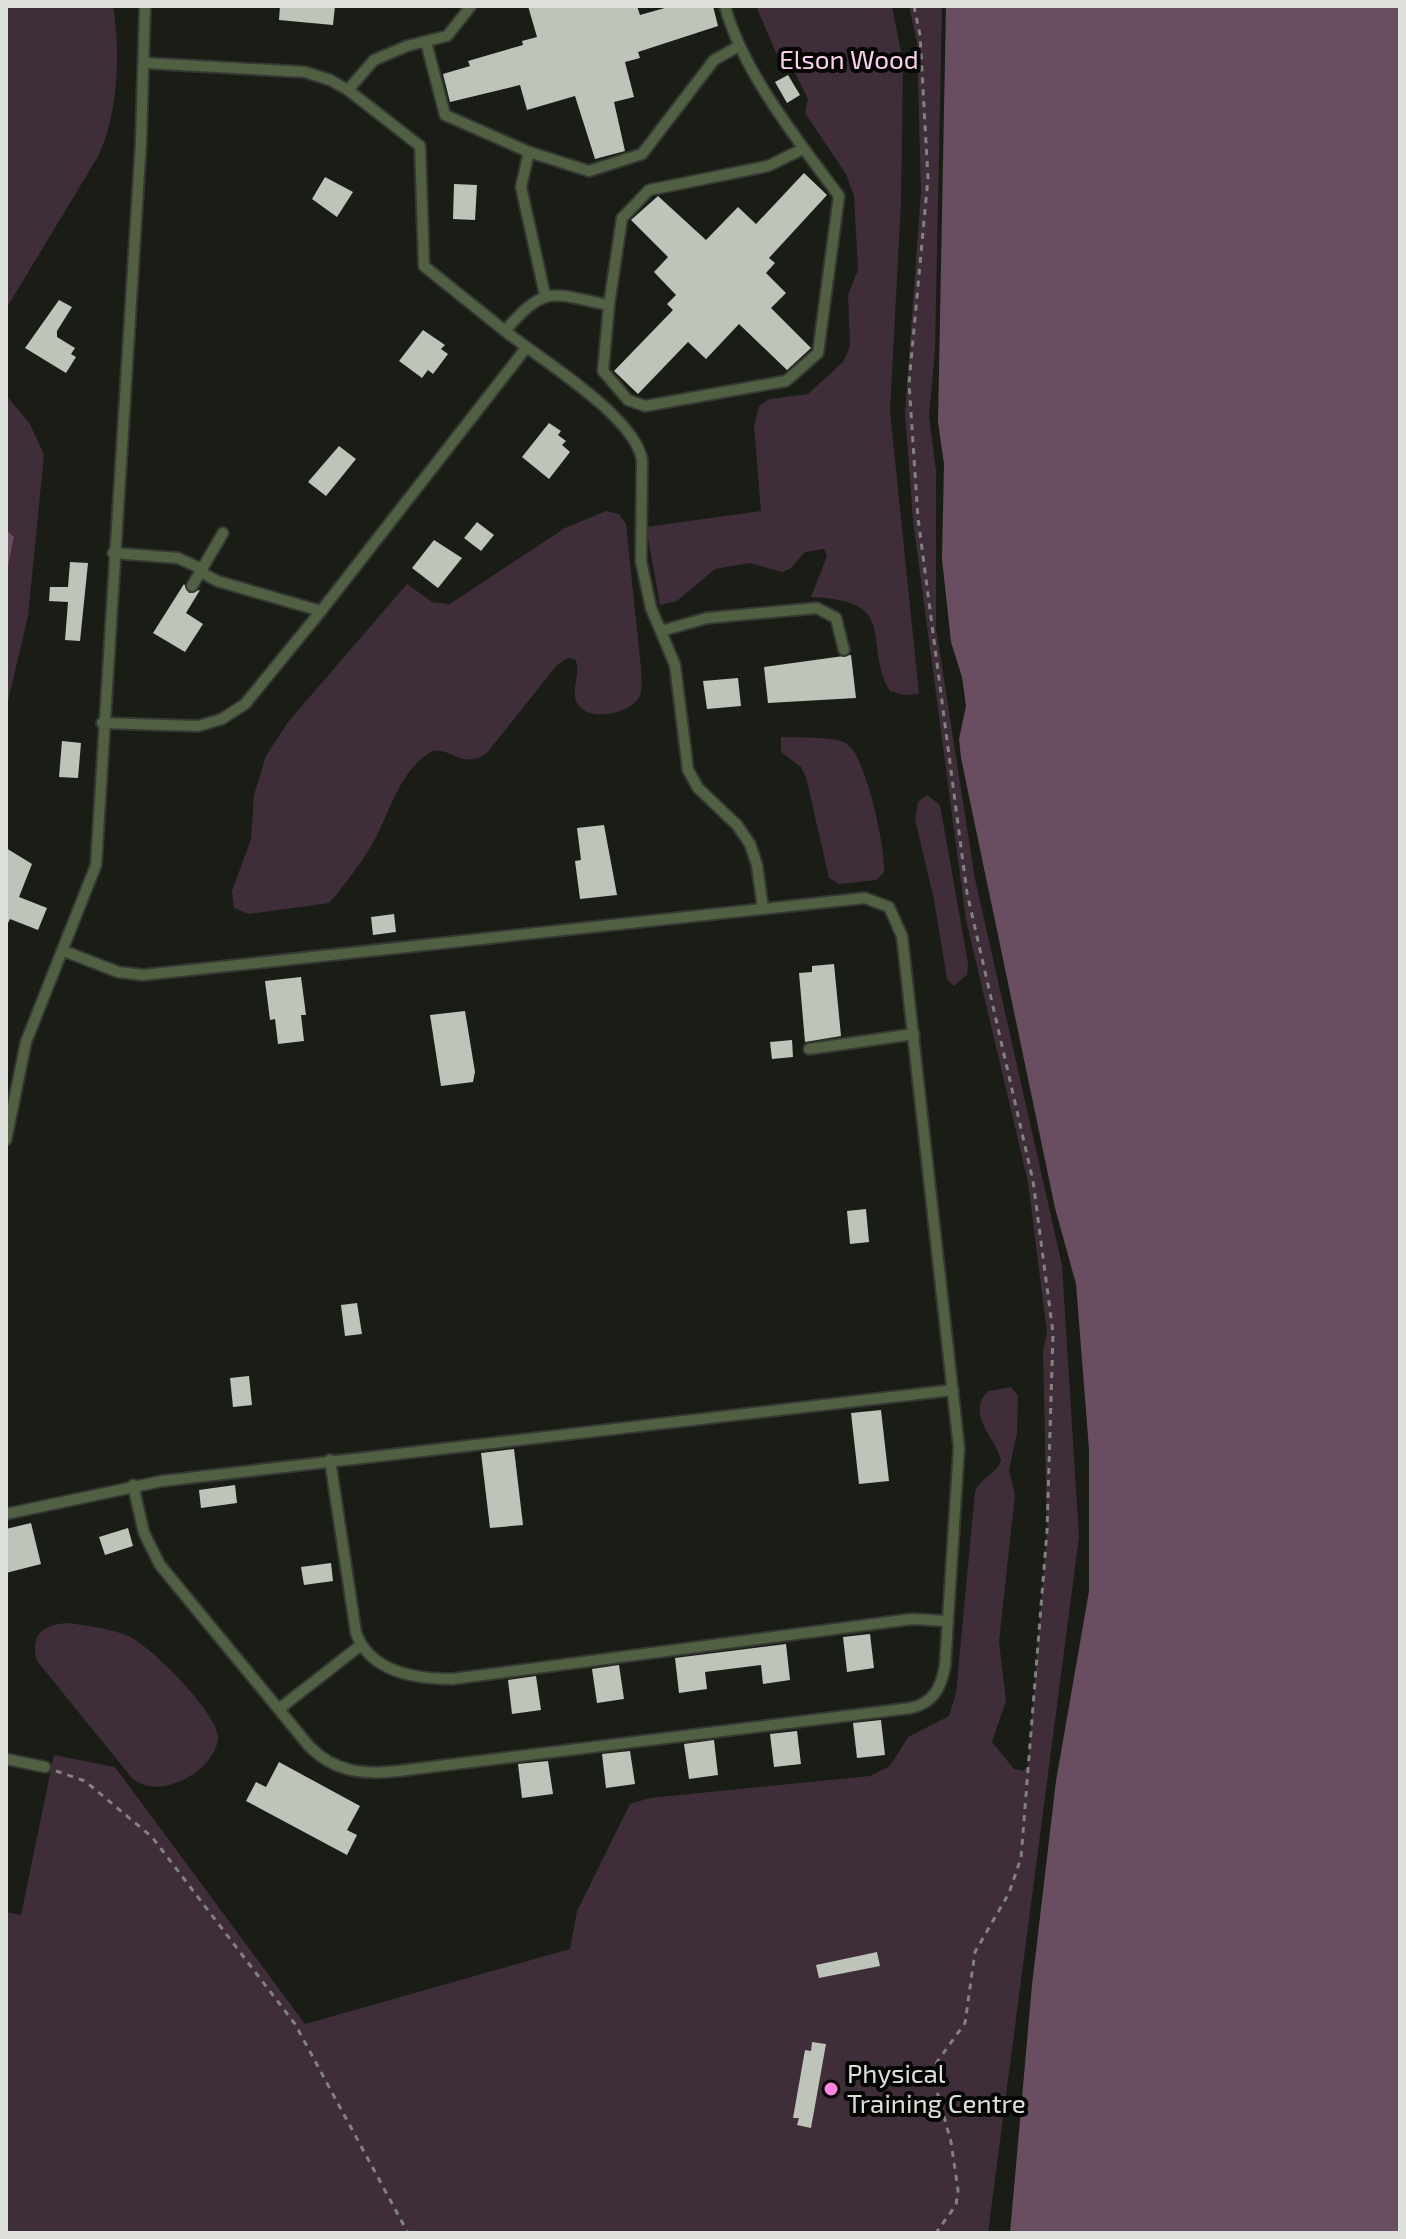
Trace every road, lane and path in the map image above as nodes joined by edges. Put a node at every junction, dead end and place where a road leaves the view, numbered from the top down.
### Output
1 (145, 6) edge
2 (471, 6) edge
3 (725, 6) edge
4 (914, 6) edge
5 (426, 42) junction
6 (739, 46) junction
7 (145, 63) junction
8 (348, 90) junction
9 (803, 149) junction
10 (529, 152) junction
11 (545, 295) junction
12 (609, 305) junction
13 (505, 331) junction
14 (526, 348) junction
15 (223, 533) dead end
16 (113, 553) junction
17 (202, 570) junction
18 (192, 586) dead end
19 (321, 611) junction
20 (661, 631) junction
21 (844, 650) dead end
22 (102, 723) junction
23 (763, 909) junction
24 (64, 951) junction
25 (914, 1034) junction
26 (809, 1049) dead end
27 (7, 1132) edge
28 (953, 1390) junction
29 (330, 1460) junction
30 (133, 1485) junction
31 (6, 1514) edge
32 (948, 1621) junction
33 (361, 1645) junction
34 (279, 1709) junction
35 (6, 1759) edge
36 (45, 1767) joint
37 (408, 2233) edge
38 (936, 2233) edge

1 - 7 lane
2 - 5 lane
3 - 6 lane
4 - 38 path
5 - 8 lane
5 - 10 lane
6 - 9 lane
6 - 10 lane
7 - 8 lane
7 - 16 lane
8 - 13 lane
9 - 12 lane
9 - 12 lane
10 - 11 lane
11 - 12 lane
11 - 13 lane
13 - 14 lane
14 - 19 lane
14 - 20 lane
15 - 17 lane
16 - 17 lane
16 - 22 lane
17 - 18 lane
17 - 19 lane
19 - 22 lane
20 - 21 lane
20 - 23 lane
22 - 24 lane
23 - 24 lane
23 - 25 lane
24 - 27 lane
25 - 26 lane
25 - 28 lane
28 - 29 lane
28 - 32 lane
29 - 30 lane
29 - 33 lane
30 - 31 lane
30 - 34 lane
32 - 33 lane
32 - 34 lane
33 - 34 lane
35 - 36 lane
36 - 37 path

